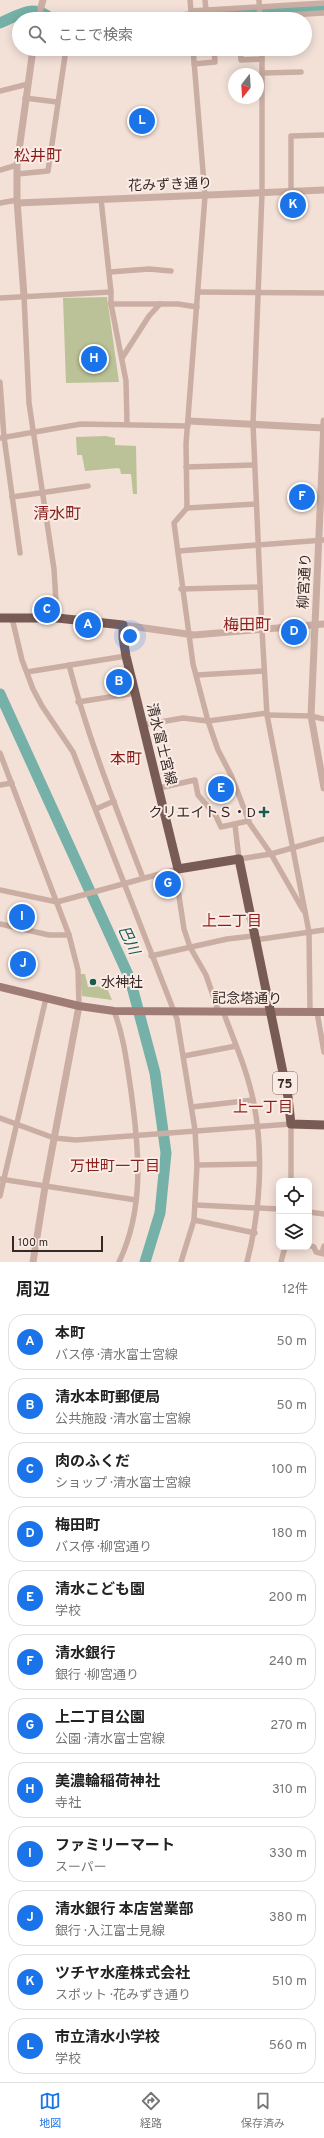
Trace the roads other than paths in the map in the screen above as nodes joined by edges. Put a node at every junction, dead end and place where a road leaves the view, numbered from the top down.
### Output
1 (190, 0) edge
2 (206, 0) edge
3 (259, 0) edge
4 (279, 3) edge
5 (324, 3) edge
6 (260, 7) junction
7 (206, 10) junction
8 (260, 12) edge
9 (324, 13) edge
10 (312, 14) edge
11 (32, 56) edge
12 (65, 56) edge
13 (193, 56) edge
14 (215, 56) edge
15 (240, 56) edge
16 (262, 58) joint
17 (194, 64) junction
18 (263, 68) edge
19 (301, 72) dead end
20 (264, 73) edge
21 (28, 84) junction
22 (0, 91) edge
23 (25, 98) junction
24 (57, 102) junction
25 (263, 104) edge
26 (324, 135) edge
27 (17, 166) junction
28 (0, 170) edge
29 (17, 174) junction
30 (324, 190) edge
31 (290, 191) junction
32 (262, 192) junction
33 (205, 196) junction
34 (101, 199) junction
35 (17, 201) junction
36 (0, 203) edge
37 (171, 271) dead end
38 (110, 272) junction
39 (111, 292) junction
40 (198, 292) junction
41 (258, 293) junction
42 (324, 293) edge
43 (24, 296) junction
44 (0, 298) edge
45 (111, 304) junction
46 (160, 304) junction
47 (198, 307) junction
48 (122, 358) junction
49 (0, 382) edge
50 (324, 421) edge
51 (126, 424) junction
52 (188, 424) junction
53 (253, 424) junction
54 (324, 428) edge
55 (34, 432) junction
56 (2, 438) edge
57 (254, 465) junction
58 (186, 468) junction
59 (88, 486) dead end
60 (44, 492) junction
61 (12, 496) junction
62 (256, 504) junction
63 (186, 508) junction
64 (321, 540) edge
65 (258, 544) junction
66 (178, 551) junction
67 (20, 553) dead end
68 (260, 587) junction
69 (182, 589) junction
70 (1, 615) edge
71 (12, 618) junction
72 (56, 618) junction
73 (324, 624) edge
74 (123, 625) junction
75 (315, 625) junction
76 (262, 630) junction
77 (188, 634) junction
78 (126, 656) junction
79 (69, 665) junction
80 (264, 670) junction
81 (27, 672) junction
82 (197, 675) junction
83 (135, 693) junction
84 (78, 702) junction
85 (267, 714) junction
86 (311, 716) junction
87 (324, 719) edge
88 (208, 721) junction
89 (143, 725) junction
90 (0, 753) edge
91 (12, 783) junction
92 (0, 785) edge
93 (159, 788) junction
94 (324, 788) edge
95 (114, 801) junction
96 (96, 809) junction
97 (248, 821) junction
98 (234, 825) junction
99 (324, 839) edge
100 (294, 848) junction
101 (271, 854) junction
102 (239, 859) junction
103 (177, 870) junction
104 (143, 878) junction
105 (123, 883) junction
106 (0, 890) edge
107 (57, 902) junction
108 (306, 915) junction
109 (0, 924) edge
110 (324, 930) edge
111 (309, 932) junction
112 (69, 935) junction
113 (254, 938) junction
114 (190, 947) junction
115 (151, 956) junction
116 (0, 987) edge
117 (46, 998) junction
118 (79, 1006) junction
119 (172, 1010) junction
120 (116, 1011) junction
121 (220, 1011) junction
122 (269, 1011) junction
123 (317, 1012) edge
124 (236, 1046) junction
125 (324, 1052) edge
126 (184, 1056) junction
127 (253, 1100) junction
128 (192, 1107) junction
129 (0, 1118) edge
130 (15, 1124) junction
131 (291, 1124) junction
132 (324, 1125) edge
133 (257, 1126) junction
134 (194, 1130) junction
135 (138, 1135) junction
136 (54, 1138) junction
137 (258, 1164) junction
138 (197, 1165) junction
139 (291, 1178) edge
140 (2, 1179) edge
141 (45, 1187) junction
142 (0, 1196) edge
143 (136, 1200) junction
144 (196, 1205) junction
145 (258, 1209) junction
146 (276, 1209) edge
147 (312, 1212) edge
148 (324, 1214) edge
149 (194, 1220) junction
150 (255, 1233) junction
151 (312, 1246) edge
152 (324, 1246) edge
153 (284, 1250) edge
154 (323, 1254) edge
155 (33, 1262) edge
156 (119, 1262) edge
157 (181, 1262) edge
158 (248, 1262) edge
159 (281, 1262) edge

1 - 7 street
2 - 7 street
3 - 6 street
4 - 5 street
4 - 6 street
6 - 7 street
6 - 8 street
9 - 10 street
11 - 21 street
12 - 24 street
13 - 17 street
14 - 17 street
15 - 16 street
16 - 18 street
17 - 33 street
19 - 20 street
21 - 22 street
21 - 23 street
23 - 24 street
23 - 27 street
24 - 29 street
25 - 32 street
26 - 31 street
27 - 28 street
27 - 29 street
29 - 35 street
30 - 31 street, 花みずき通り
31 - 32 street, 花みずき通り
32 - 33 street, 花みずき通り
32 - 41 street
33 - 34 street, 花みずき通り
33 - 40 street
34 - 35 street, 花みずき通り
34 - 38 street
35 - 36 street
35 - 43 street
37 - 38 street
38 - 39 street
39 - 43 street
39 - 45 street
40 - 41 street
40 - 47 street
41 - 42 street
41 - 53 street
43 - 44 street
43 - 55 street
45 - 46 street
45 - 48 street
46 - 47 street
46 - 48 street
47 - 52 street
48 - 51 street
49 - 56 street
50 - 54 street, 柳宮通り
51 - 52 street
51 - 55 street
52 - 53 street
52 - 58 street
53 - 54 street
53 - 57 street
54 - 64 street, 柳宮通り
55 - 56 street
55 - 60 street
56 - 61 street
57 - 58 street
57 - 62 street
58 - 63 street
59 - 60 street
60 - 61 street
60 - 72 street
61 - 67 street
62 - 63 street
62 - 65 street
63 - 66 street
64 - 65 street
64 - 75 street, 柳宮通り
65 - 66 street
65 - 68 street
66 - 69 street
68 - 69 street
68 - 76 street
69 - 77 street
70 - 71 main road
71 - 72 main road
71 - 81 street
72 - 74 main road
73 - 75 street
74 - 77 street
74 - 78 main road, 清水富士宮線
75 - 76 street
75 - 86 street, 柳宮通り
76 - 77 street
76 - 80 street
77 - 82 street
78 - 79 street
78 - 83 main road, 清水富士宮線
79 - 81 street
79 - 84 street
80 - 82 street
80 - 85 street
81 - 96 street
82 - 88 street
83 - 84 street
83 - 89 main road, 清水富士宮線
84 - 95 street
85 - 86 street
85 - 88 street
85 - 100 street
86 - 87 street
86 - 94 street, 柳宮通り
88 - 89 street
88 - 97 street
89 - 93 main road, 清水富士宮線
90 - 91 street
91 - 92 street
91 - 107 street
93 - 98 street
93 - 103 main road, 清水富士宮線
95 - 96 street
95 - 104 street
96 - 105 street
97 - 98 street
97 - 101 street
98 - 102 street
99 - 100 street
100 - 101 street
100 - 108 street
101 - 102 street
101 - 108 street
102 - 103 main road
102 - 113 main road, 75
103 - 104 street
103 - 114 street
104 - 105 street
105 - 107 street
105 - 115 street
106 - 107 street
107 - 112 street
108 - 111 street
109 - 112 street
110 - 111 street
111 - 113 street
111 - 123 street
112 - 118 street
113 - 114 street
113 - 122 main road, 75
114 - 115 street
114 - 121 street
115 - 119 street
116 - 117 main road, 記念塔通り
117 - 118 main road, 記念塔通り
117 - 130 street
118 - 120 main road, 記念塔通り
118 - 136 street
119 - 120 main road, 記念塔通り
119 - 121 main road, 記念塔通り
119 - 126 street
120 - 135 street
121 - 122 main road, 記念塔通り
121 - 124 street
122 - 123 main road, 記念塔通り
122 - 131 main road, 75
123 - 125 street
124 - 126 street
124 - 127 street
126 - 128 street
127 - 128 street
127 - 133 street
128 - 134 street
129 - 130 street
130 - 136 street
130 - 140 street
131 - 132 main road
131 - 133 street
131 - 139 street
133 - 134 street
133 - 137 street
134 - 135 street
134 - 138 street
135 - 136 street
135 - 143 street
136 - 141 street
137 - 138 street
137 - 145 street
138 - 144 street
140 - 141 street
140 - 142 street
141 - 143 street
141 - 155 street
143 - 156 street
144 - 145 street
144 - 149 street
145 - 146 street
145 - 150 street
147 - 148 street
149 - 150 street
149 - 157 street
150 - 158 street
151 - 154 street
152 - 154 street
153 - 159 street

